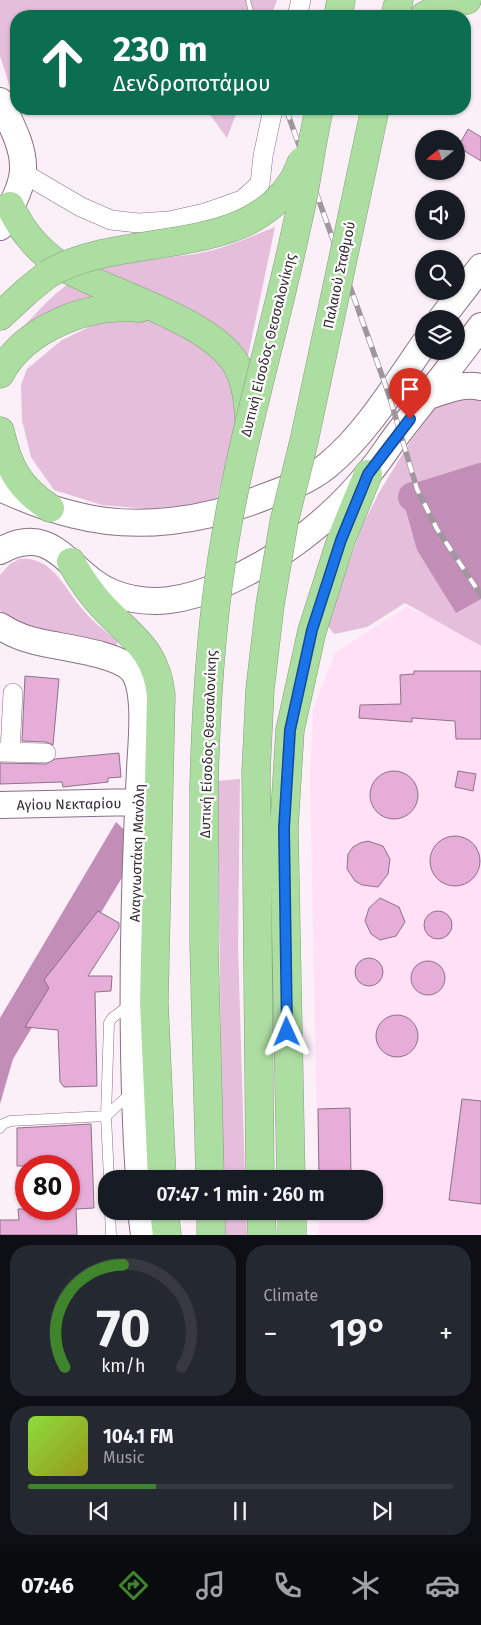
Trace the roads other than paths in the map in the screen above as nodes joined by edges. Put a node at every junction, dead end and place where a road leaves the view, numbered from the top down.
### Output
1 (467, 0) edge
2 (437, 10) edge
3 (0, 101) edge
4 (272, 115) edge
5 (318, 115) edge
6 (374, 115) edge
7 (313, 140) junction
8 (23, 173) junction
9 (3, 212) edge
10 (481, 267) edge
11 (448, 310) edge
12 (160, 311) junction
13 (0, 316) edge
14 (472, 339) edge
15 (415, 357) edge
16 (0, 374) edge
17 (481, 387) edge
18 (429, 396) junction
19 (249, 419) junction
20 (0, 431) edge
21 (368, 474) junction
22 (0, 488) edge
23 (50, 508) junction
24 (0, 552) edge
25 (71, 562) junction
26 (0, 626) edge
27 (0, 636) edge
28 (30, 640) junction
29 (13, 693) dead end
30 (5, 752) edge
31 (46, 753) dead end
32 (138, 802) junction
33 (0, 806) edge
34 (134, 1002) junction
35 (135, 1090) junction
36 (106, 1116) junction
37 (0, 1128) edge
38 (109, 1170) edge
39 (139, 1170) edge
40 (162, 1170) edge
41 (210, 1170) edge
42 (260, 1170) edge
43 (291, 1170) edge
44 (110, 1220) edge
45 (142, 1220) edge
46 (165, 1220) edge
47 (211, 1220) edge
48 (261, 1220) edge
49 (292, 1220) edge
50 (111, 1235) edge
51 (144, 1235) edge
52 (167, 1235) edge
53 (211, 1235) edge
54 (262, 1235) edge
55 (292, 1235) edge

1 - 2 highway
3 - 8 main road
4 - 8 street
5 - 7 highway
6 - 42 highway, Παλαιού Σταθμού, bridge
7 - 13 highway, bridge
7 - 19 highway, Δυτική Είσοδος Θεσσαλονίκης, bridge
8 - 9 main road
9 - 12 highway
10 - 11 main road
12 - 16 highway
12 - 19 highway
14 - 18 main road
15 - 23 main road
17 - 18 main road
18 - 21 main road
19 - 41 highway, Δυτική Είσοδος Θεσσαλονίκης, bridge
20 - 23 highway
21 - 25 main road
21 - 43 highway
22 - 23 main road
24 - 25 main road
25 - 40 highway
26 - 28 main road, Αναγνωστάκη Μανόλη
27 - 28 main road
28 - 32 main road, Αναγνωστάκη Μανόλη
29 - 30 street
30 - 31 street
32 - 33 main road, Αγίου Νεκταρίου
32 - 34 main road, Αναγνωστάκη Μανόλη
34 - 35 main road, Αναγνωστάκη Μανόλη
34 - 36 lane
35 - 36 lane
35 - 39 main road, Αναγνωστάκη Μανόλη
36 - 37 lane
36 - 38 lane
44 - 50 lane
45 - 51 main road
46 - 52 highway
47 - 53 highway
48 - 54 highway
49 - 55 highway

